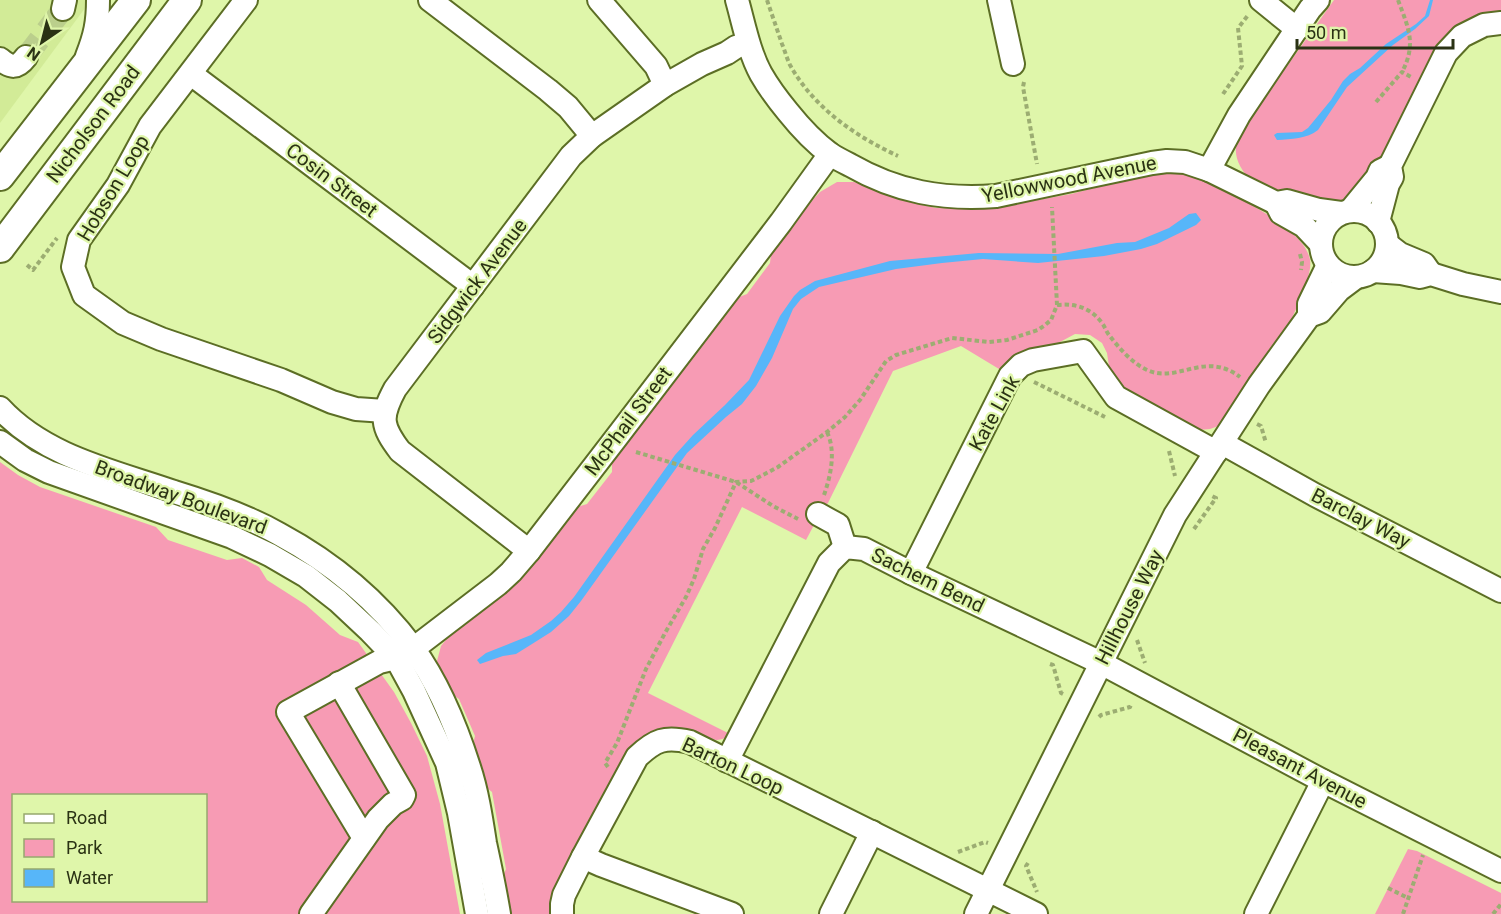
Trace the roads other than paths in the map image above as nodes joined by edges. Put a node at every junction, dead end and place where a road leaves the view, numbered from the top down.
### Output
1 (98, 0) edge
2 (136, 0) edge
3 (187, 0) edge
4 (246, 0) edge
5 (430, 0) edge
6 (599, 0) edge
7 (737, 0) edge
8 (999, 0) edge
9 (1318, 0) edge
10 (1257, 5) edge
11 (1501, 23) edge
12 (1297, 29) junction
13 (748, 43) junction
14 (26, 57) dead end
15 (0, 59) edge
16 (1012, 61) road end
17 (79, 74) junction
18 (191, 74) junction
19 (665, 85) junction
20 (592, 136) junction
21 (830, 154) junction
22 (1390, 166) junction
23 (1209, 170) junction
24 (0, 176) edge
25 (1276, 203) junction
26 (1346, 212) junction
27 (1378, 222) junction
28 (1320, 243) junction
29 (1387, 244) junction
30 (0, 248) edge
31 (1328, 265) junction
32 (1364, 274) junction
33 (1431, 274) junction
34 (472, 286) junction
35 (1501, 292) edge
36 (1309, 316) junction
37 (0, 408) edge
38 (385, 411) junction
39 (0, 442) edge
40 (1219, 448) junction
41 (813, 512) road end
42 (846, 547) junction
43 (529, 551) junction
44 (911, 573) junction
45 (1501, 591) edge
46 (404, 653) junction
47 (1101, 663) junction
48 (339, 683) junction
49 (727, 761) junction
50 (1323, 781) junction
51 (872, 832) junction
52 (364, 838) junction
53 (583, 857) junction
54 (1501, 871) edge
55 (988, 890) junction
56 (311, 914) edge
57 (477, 914) edge
58 (499, 914) edge
59 (562, 914) edge
60 (732, 914) edge
61 (831, 914) edge
62 (976, 914) edge
63 (1036, 914) edge
64 (1256, 914) edge

1 - 17 street
2 - 17 main road, Nicholson Road
3 - 30 main road, Nicholson Road
4 - 18 street, Hobson Loop
5 - 20 street
6 - 19 street
7 - 13 street, Yellowwood Avenue
8 - 16 street
9 - 12 street
10 - 12 street
11 - 22 street
12 - 23 street
13 - 19 street, Sidgwick Avenue
13 - 21 street, Yellowwood Avenue
14 - 15 street
17 - 24 main road, Nicholson Road
18 - 34 street, Cosin Street
18 - 38 street, Hobson Loop
19 - 20 street, Sidgwick Avenue
20 - 34 street, Sidgwick Avenue
21 - 23 street, Yellowwood Avenue
21 - 43 street, McPhail Street
22 - 26 street
22 - 27 street
23 - 25 street, Yellowwood Avenue
25 - 26 street, Yellowwood Avenue
25 - 28 street, Yellowwood Avenue
26 - 27 street
26 - 28 street
27 - 29 street
28 - 31 street
29 - 32 street
29 - 33 street
31 - 32 street
31 - 36 street, Hillhouse Way
32 - 33 street
32 - 36 street, Hillhouse Way
33 - 35 street
34 - 38 street, Sidgwick Avenue
36 - 40 street, Hillhouse Way
37 - 46 street, Broadway Boulevard
38 - 43 street
39 - 46 street, Broadway Boulevard
40 - 44 street, Kate Link
40 - 45 street, Barclay Way
40 - 47 street, Hillhouse Way
41 - 42 street
42 - 44 street, Sachem Bend
42 - 49 street, Sachem Bend
43 - 46 street, McPhail Street
44 - 47 street, Sachem Bend
46 - 48 street, McPhail Street
46 - 57 street, Broadway Boulevard
46 - 58 street, Broadway Boulevard
47 - 50 street, Pleasant Avenue
47 - 55 street, Hillhouse Way
48 - 52 street
48 - 52 street, McPhail Street
49 - 51 street, Barton Loop
49 - 53 street, Barton Loop
50 - 54 street, Pleasant Avenue
50 - 64 street
51 - 55 street, Barton Loop
51 - 61 street
52 - 56 street
53 - 59 street, Barton Loop
53 - 60 street
55 - 62 street, Hillhouse Way
55 - 63 street, Barton Loop

